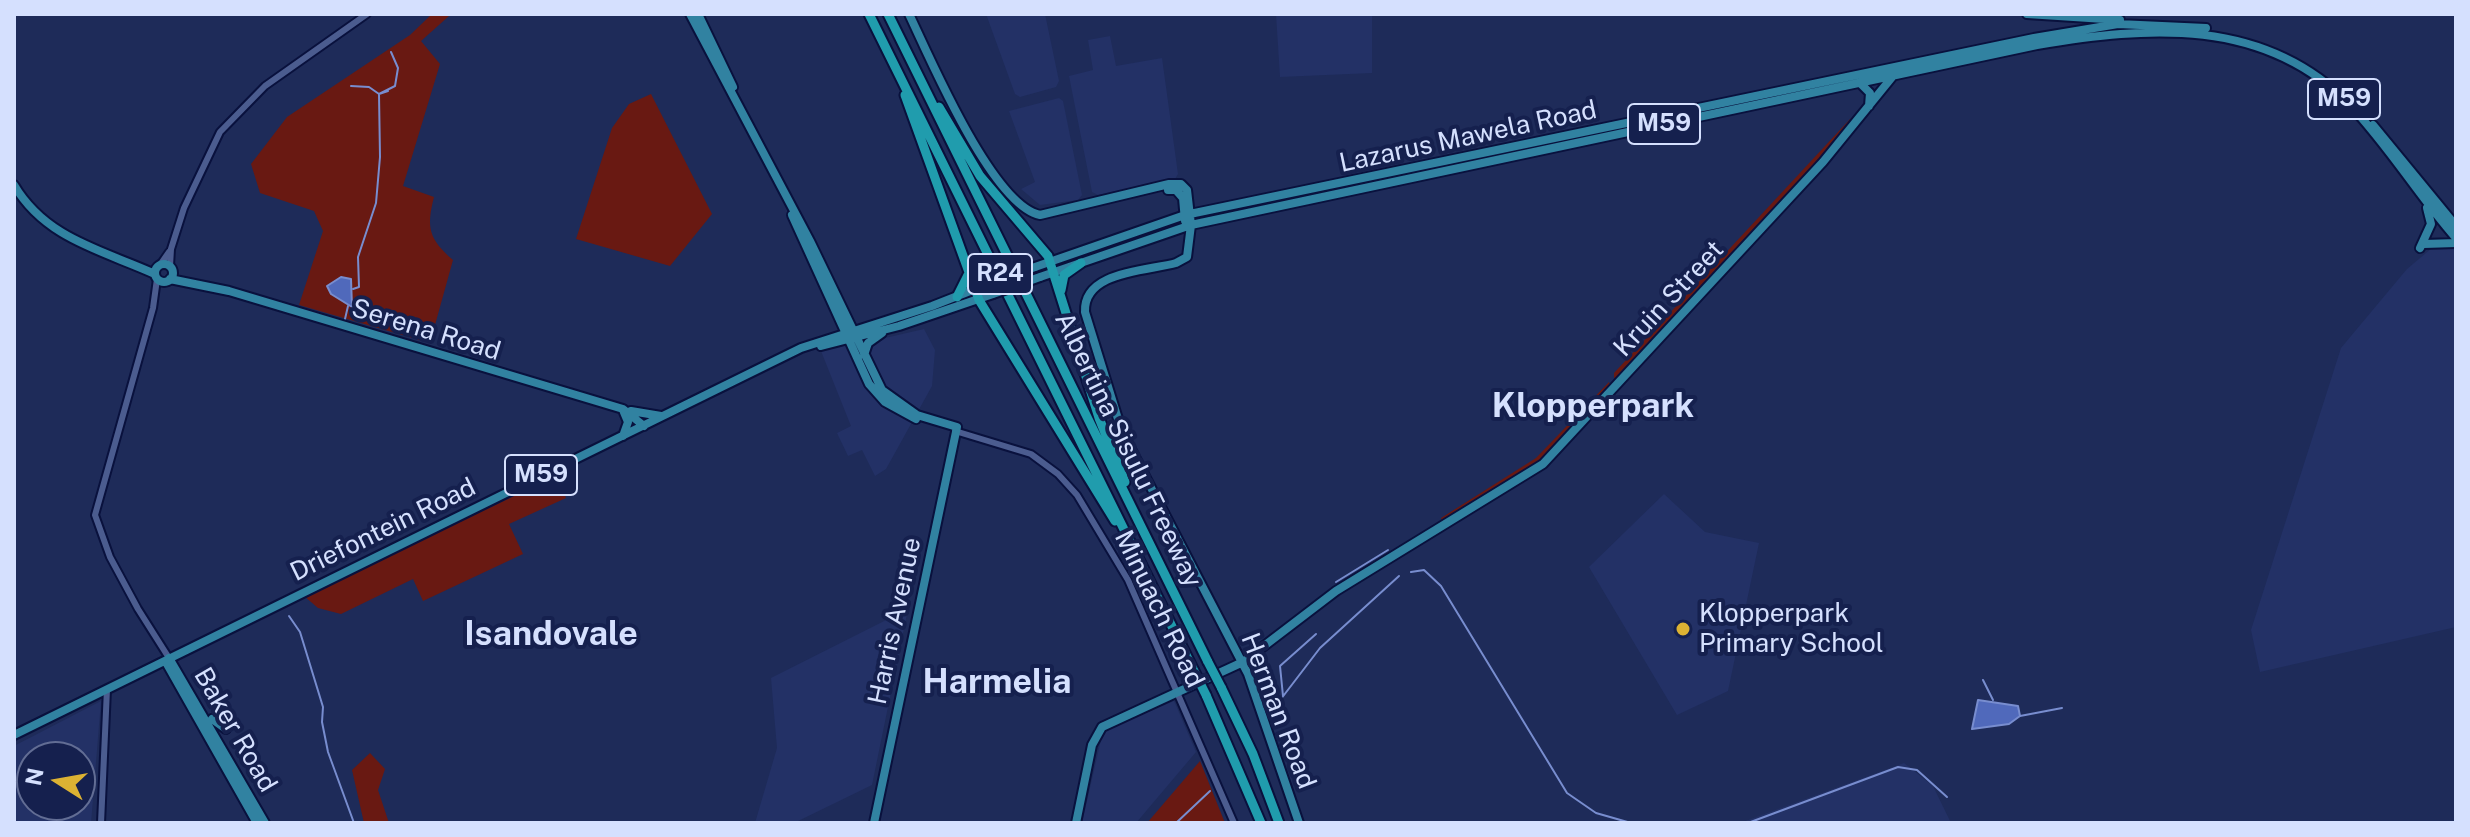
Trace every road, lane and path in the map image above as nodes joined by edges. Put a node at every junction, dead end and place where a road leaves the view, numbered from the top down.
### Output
1 (367, 14) edge
2 (690, 14) edge
3 (698, 14) edge
4 (869, 14) edge
5 (888, 14) edge
6 (909, 14) edge
7 (2027, 14) edge
8 (2057, 16) junction
9 (2145, 22) junction
10 (2093, 26) junction
11 (2133, 32) junction
12 (891, 59) junction
13 (1896, 71) junction
14 (917, 74) junction
15 (1860, 83) junction
16 (736, 99) junction
17 (1868, 106) junction
18 (1501, 150) junction
19 (1529, 153) junction
20 (14, 185) edge
21 (2421, 196) junction
22 (1080, 204) junction
23 (792, 212) junction
24 (1188, 215) junction
25 (1185, 226) junction
26 (2451, 226) edge
27 (2456, 241) edge
28 (1051, 262) junction
29 (1081, 263) junction
30 (1054, 272) junction
31 (164, 273) junction
32 (968, 273) junction
33 (975, 289) junction
34 (957, 297) junction
35 (979, 300) junction
36 (1063, 301) junction
37 (845, 311) junction
38 (869, 324) junction
39 (885, 330) junction
40 (852, 334) junction
41 (864, 355) junction
42 (624, 410) junction
43 (662, 416) junction
44 (644, 426) junction
45 (958, 430) junction
46 (623, 436) junction
47 (1134, 511) junction
48 (1127, 536) junction
49 (187, 650) junction
50 (167, 659) junction
51 (1243, 662) junction
52 (180, 672) junction
53 (107, 689) junction
54 (1177, 691) junction
55 (196, 700) junction
56 (226, 729) dead end
57 (14, 735) edge
58 (101, 823) edge
59 (257, 823) edge
60 (265, 823) edge
61 (874, 823) edge
62 (1076, 823) edge
63 (1234, 823) edge
64 (1261, 823) edge
65 (1279, 823) edge
66 (1299, 823) edge

1 - 31 street
2 - 16 main road
3 - 16 main road
4 - 12 highway, Albertina Sisulu Freeway / R24
5 - 14 highway, Albertina Sisulu Freeway / R24
6 - 22 main road
7 - 8 main road
8 - 9 main road
8 - 10 main road
9 - 10 main road, Lazarus Mawela Road / M59
9 - 26 main road, Lazarus Mawela Road / M59
10 - 11 main road
10 - 13 main road, Lazarus Mawela Road / M59
11 - 13 main road, Lazarus Mawela Road / M59
11 - 21 main road, Lazarus Mawela Road / M59
12 - 32 highway
12 - 48 highway, Albertina Sisulu Freeway / R24
13 - 15 main road, Lazarus Mawela Road / M59
13 - 17 main road, Kruin Street
13 - 18 main road, Lazarus Mawela Road / M59
14 - 28 highway
14 - 47 highway, Albertina Sisulu Freeway / R24
15 - 17 main road
15 - 19 main road, Lazarus Mawela Road / M59
16 - 23 main road
17 - 51 main road, Kruin Street
18 - 19 main road
18 - 24 main road, Lazarus Mawela Road / M59
19 - 25 main road, Lazarus Mawela Road / M59
20 - 31 main road, Serena Road
21 - 26 main road, Lazarus Mawela Road / M59
21 - 27 main road
22 - 24 main road
22 - 24 main road
23 - 37 main road
23 - 40 main road
24 - 25 main road
24 - 28 main road, Lazarus Mawela Road / M59
25 - 29 main road, Lazarus Mawela Road / M59
25 - 51 main road, Herman Road
26 - 27 main road, M59
28 - 30 highway
28 - 33 main road, Lazarus Mawela Road / M59, bridge
29 - 30 main road, Lazarus Mawela Road / M59
29 - 36 highway
30 - 35 main road, Lazarus Mawela Road / M59, bridge
30 - 36 highway
31 - 42 main road, Serena Road
31 - 50 street
32 - 33 highway
32 - 34 highway
33 - 34 main road, Lazarus Mawela Road / M59
33 - 35 highway
34 - 38 main road, Lazarus Mawela Road / M59
35 - 39 main road, Lazarus Mawela Road / M59
35 - 48 highway
36 - 47 highway
37 - 38 main road
37 - 40 main road
38 - 40 main road, Lazarus Mawela Road / M59
39 - 40 main road, Lazarus Mawela Road / M59
39 - 41 main road
40 - 41 main road
40 - 43 main road, Driefontein Road / M59
40 - 45 main road
41 - 45 main road
42 - 43 main road
42 - 44 main road, Serena Road
42 - 46 main road
43 - 44 main road, Driefontein Road / M59
44 - 46 main road, Driefontein Road / M59
45 - 54 street, Minuach Road
45 - 61 main road, Harris Avenue
46 - 49 main road, Driefontein Road / M59
47 - 65 highway, Albertina Sisulu Freeway / R24, bridge
48 - 64 highway, Albertina Sisulu Freeway / R24, bridge
49 - 50 main road, Driefontein Road / M59
49 - 52 main road
50 - 52 main road, Baker Road
50 - 53 main road, M59
50 - 59 main road, Baker Road
51 - 54 main road, Kruin Street
51 - 66 main road, Herman Road
52 - 55 main road, Baker Road
53 - 57 main road, M59
53 - 58 street
54 - 62 main road, Kruin Street
54 - 63 street, Minuach Road
55 - 56 main road
55 - 60 main road, Baker Road

